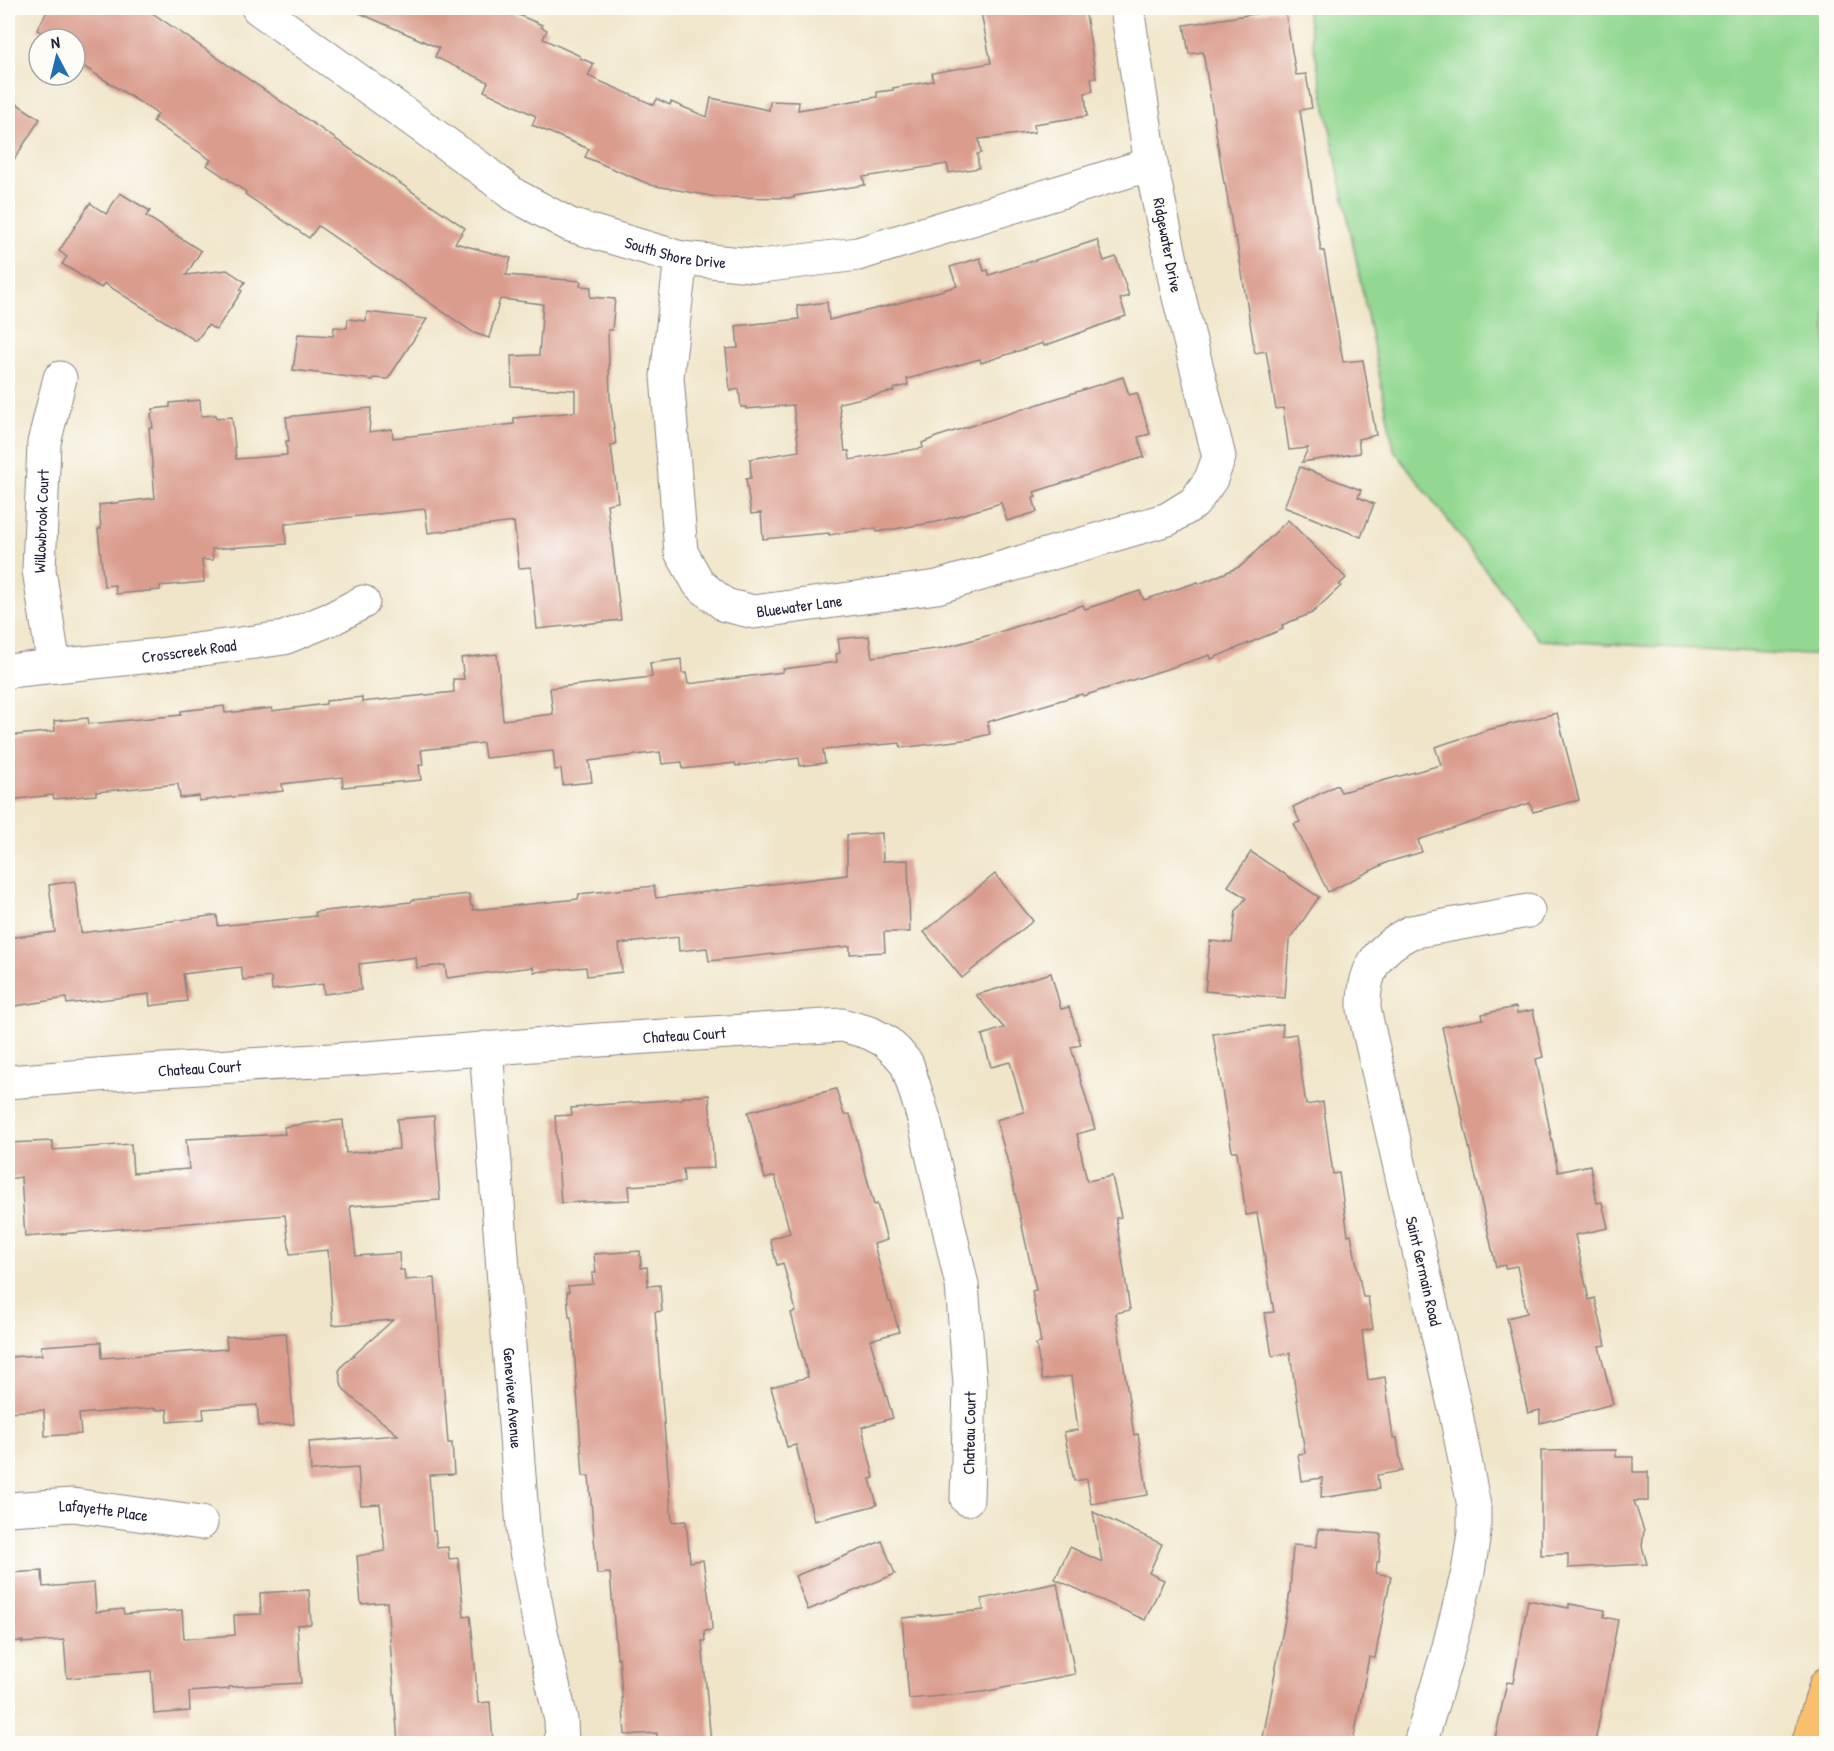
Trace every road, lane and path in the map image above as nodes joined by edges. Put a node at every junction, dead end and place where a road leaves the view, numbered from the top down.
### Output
1 (258, 8) edge
2 (1127, 8) edge
3 (1151, 164) junction
4 (681, 258) junction
5 (60, 378) dead end
6 (1211, 479) joint
7 (363, 602) dead end
8 (54, 666) junction
9 (8, 671) edge
10 (1528, 911) dead end
11 (486, 1048) junction
12 (8, 1082) edge
13 (967, 1499) dead end
14 (8, 1509) edge
15 (201, 1523) dead end
16 (1827, 1684) edge
17 (562, 1743) edge
18 (1420, 1743) edge
19 (1808, 1743) edge

1 - 4 street, South Shore Drive
2 - 3 street, Ridgewater Drive
3 - 4 street, South Shore Drive
3 - 6 street, Ridgewater Drive
4 - 6 street, Bluewater Lane
5 - 8 street, Willowbrook Court
7 - 8 street, Crosscreek Road
8 - 9 street, Crosscreek Road
10 - 18 street, Saint Germain Road
11 - 12 street, Chateau Court
11 - 13 street, Chateau Court
11 - 17 street, Genevieve Avenue
14 - 15 street, Lafayette Place
16 - 19 highway

